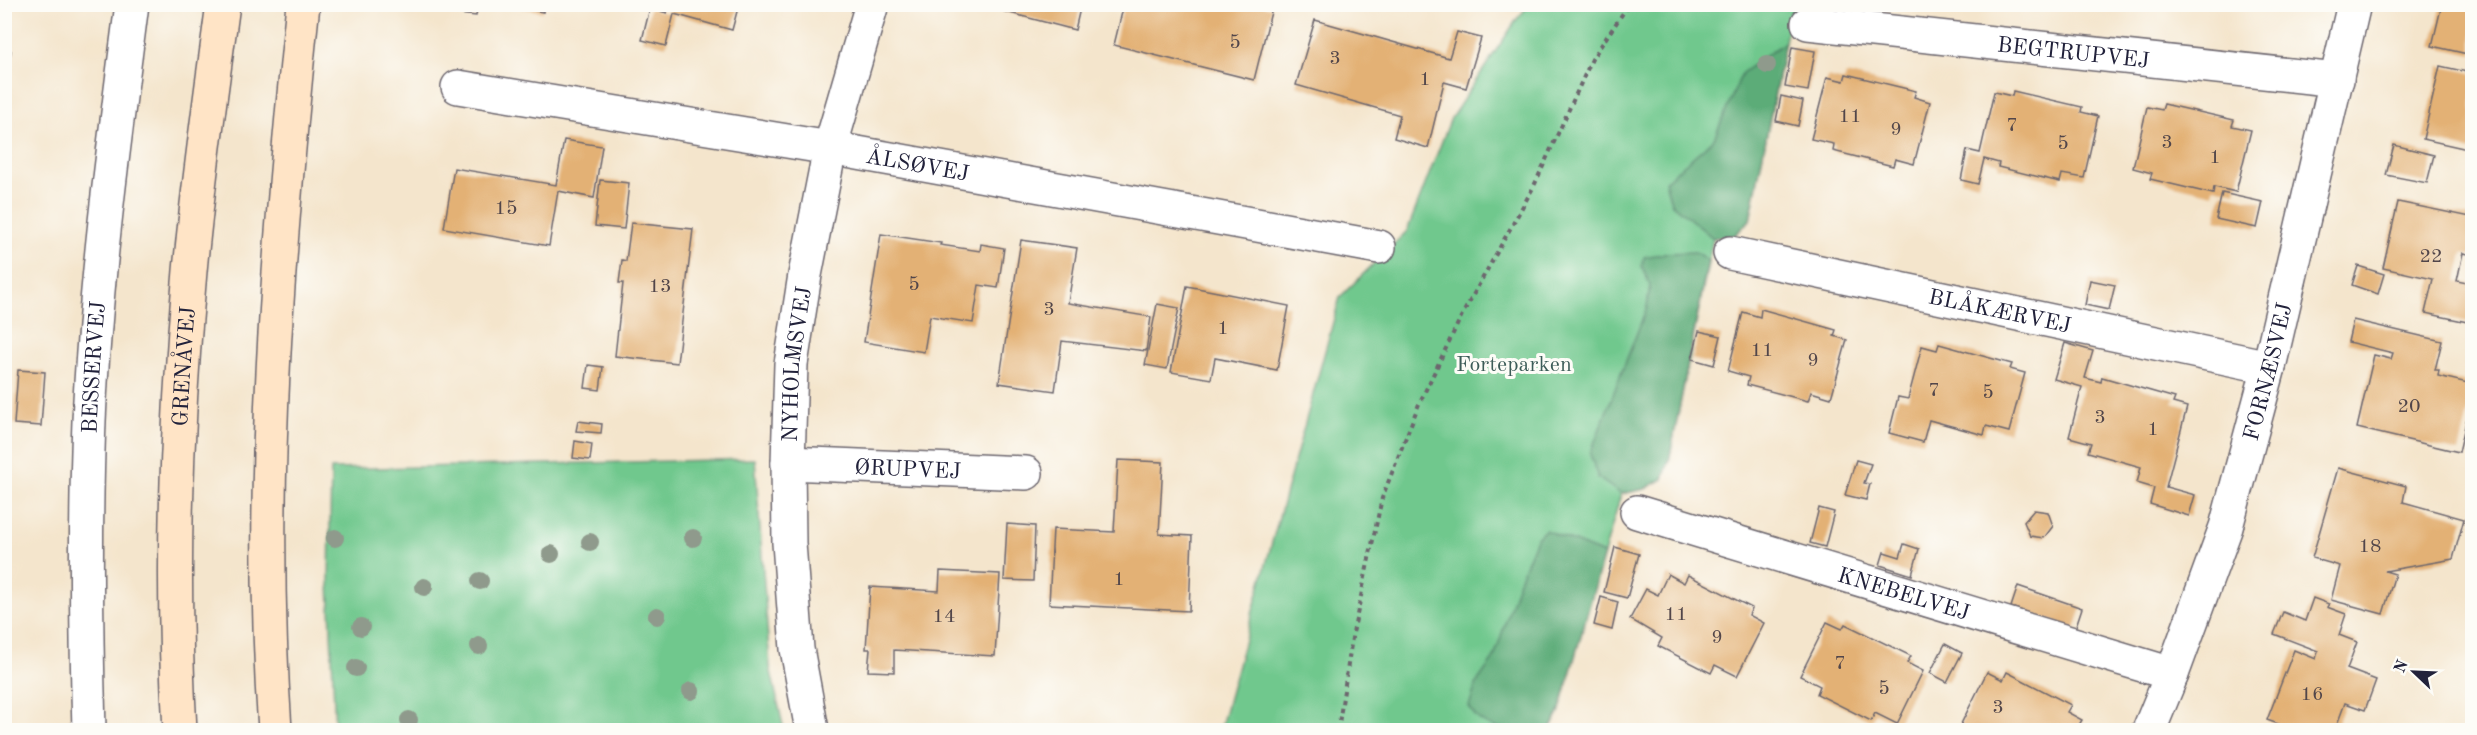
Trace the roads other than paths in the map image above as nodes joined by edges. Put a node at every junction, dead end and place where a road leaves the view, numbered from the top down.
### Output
1 (132, 4) edge
2 (223, 4) edge
3 (303, 4) edge
4 (872, 4) edge
5 (2354, 4) edge
6 (1808, 23) dead end
7 (2337, 80) junction
8 (458, 87) dead end
9 (830, 148) junction
10 (1379, 247) dead end
11 (1730, 253) dead end
12 (2269, 367) junction
13 (788, 463) junction
14 (1026, 473) dead end
15 (1636, 512) dead end
16 (2172, 674) junction
17 (89, 730) edge
18 (180, 730) edge
19 (275, 730) edge
20 (812, 730) edge
21 (2149, 730) edge

1 - 17 street, BESSERVEJ
2 - 18 main road, GRENÅVEJ
3 - 19 main road
4 - 9 street, NYHOLMSVEJ
5 - 7 street, FORNÆSVEJ
6 - 7 street, BEGTRUPVEJ
7 - 12 street, FORNÆSVEJ
8 - 9 street, ÅLSØVEJ
9 - 10 street, ÅLSØVEJ
9 - 13 street, NYHOLMSVEJ
11 - 12 street, BLÅKÆRVEJ
12 - 16 street, FORNÆSVEJ
13 - 14 street, ØRUPVEJ
13 - 20 street, NYHOLMSVEJ
15 - 16 street, KNEBELVEJ
16 - 21 street, FORNÆSVEJ

